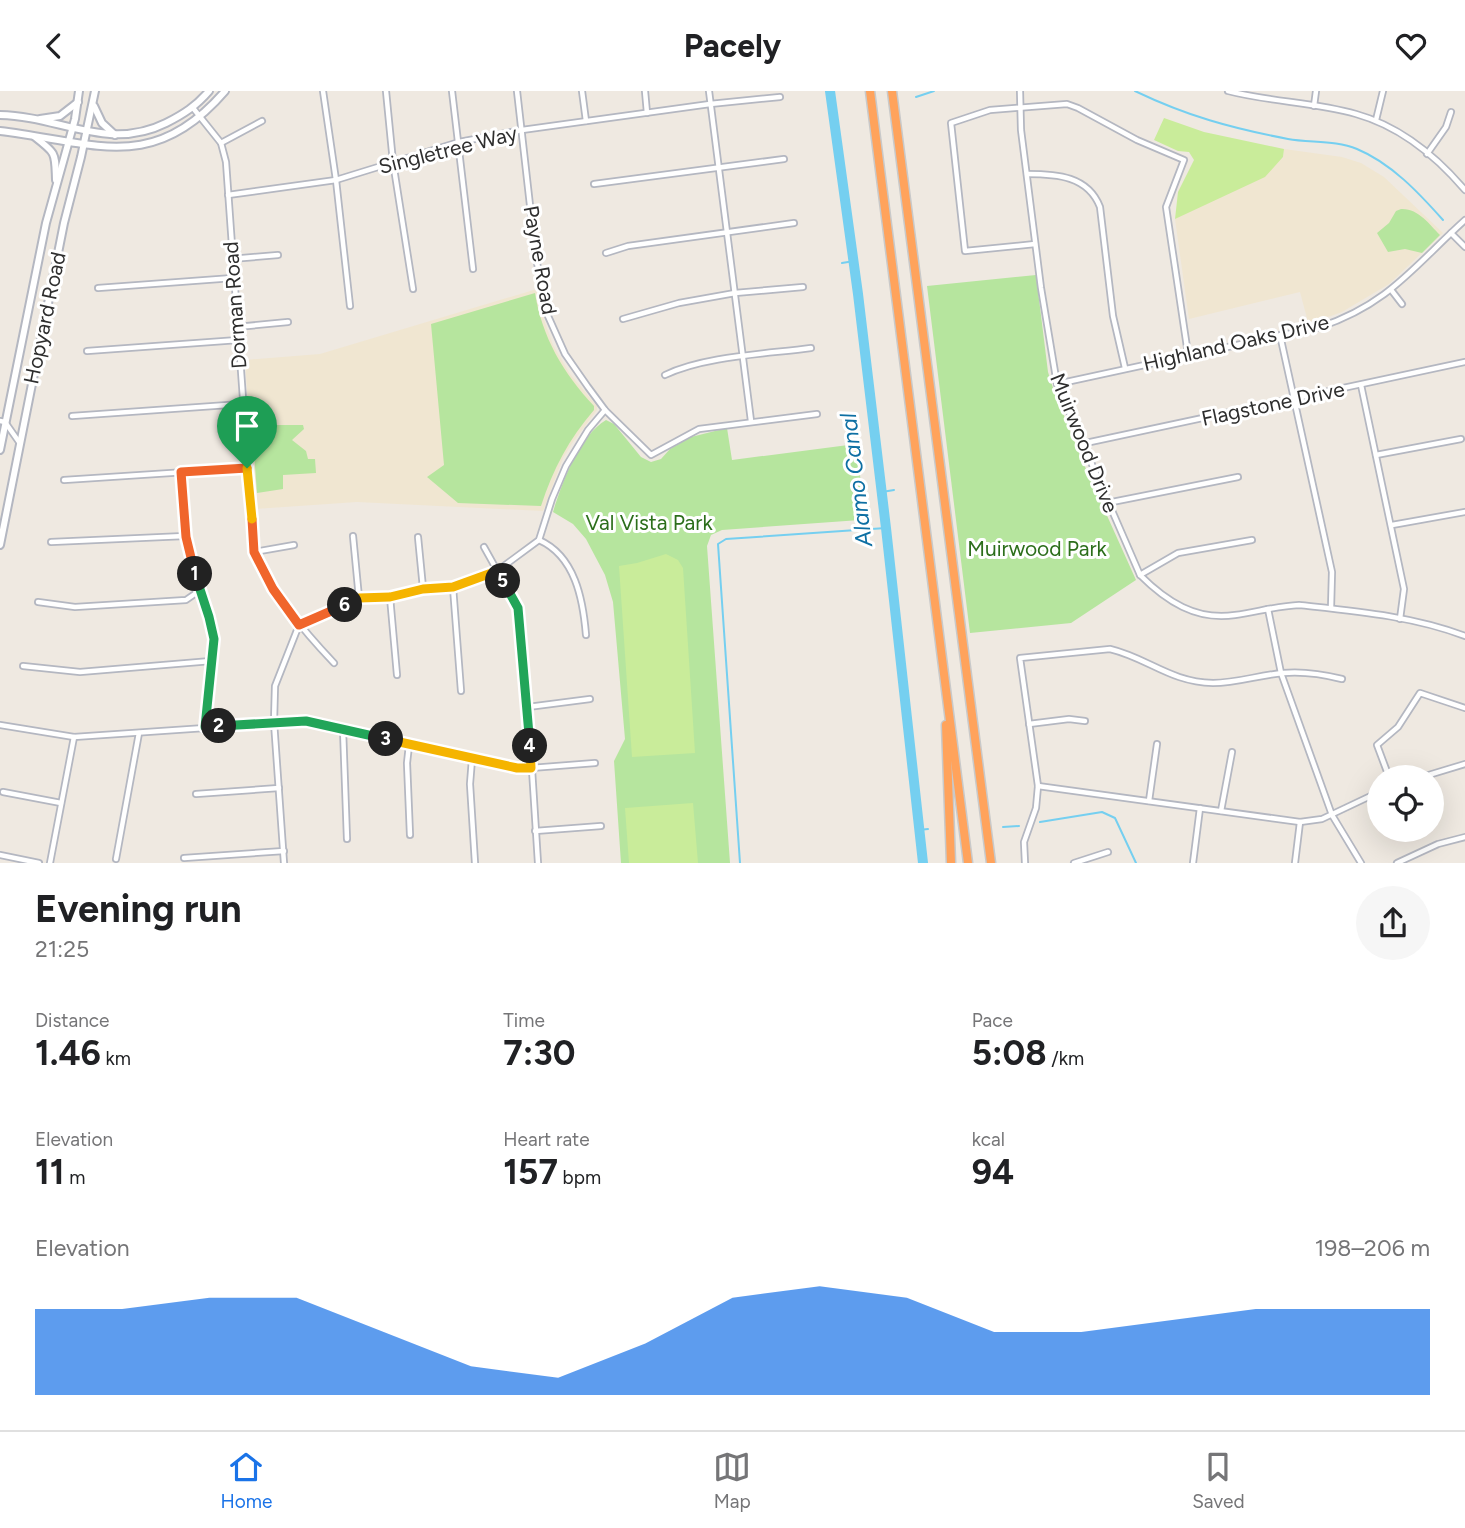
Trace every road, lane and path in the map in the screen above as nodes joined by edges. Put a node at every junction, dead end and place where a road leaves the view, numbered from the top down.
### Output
1 (79, 91) edge
2 (95, 91) edge
3 (209, 91) edge
4 (225, 91) edge
5 (323, 91) edge
6 (386, 91) edge
7 (453, 91) edge
8 (517, 91) edge
9 (582, 91) edge
10 (645, 91) edge
11 (709, 91) edge
12 (870, 91) edge
13 (892, 91) edge
14 (1020, 91) edge
15 (1228, 91) edge
16 (1316, 91) edge
17 (1383, 91) edge
18 (779, 97) dead end
19 (78, 102) junction
20 (710, 104) junction
21 (93, 105) junction
22 (1314, 106) junction
23 (1020, 107) junction
24 (193, 108) junction
25 (1451, 112) dead end
26 (647, 113) junction
27 (0, 115) edge
28 (201, 117) junction
29 (34, 120) junction
30 (1376, 120) junction
31 (261, 121) dead end
32 (586, 121) junction
33 (72, 128) junction
34 (522, 130) junction
35 (0, 131) edge
36 (87, 131) junction
37 (115, 135) junction
38 (34, 136) junction
39 (69, 142) junction
40 (459, 142) junction
41 (220, 143) junction
42 (84, 145) junction
43 (1427, 154) junction
44 (784, 159) dead end
45 (393, 162) junction
46 (718, 167) junction
47 (1027, 174) junction
48 (336, 180) junction
49 (594, 184) dead end
50 (57, 185) junction
51 (1465, 190) edge
52 (228, 195) junction
53 (1465, 220) edge
54 (794, 223) dead end
55 (726, 232) junction
56 (1451, 233) junction
57 (1035, 244) junction
58 (1465, 247) edge
59 (606, 253) dead end
60 (278, 255) dead end
61 (231, 259) junction
62 (473, 269) dead end
63 (233, 278) junction
64 (803, 287) dead end
65 (99, 288) dead end
66 (413, 289) dead end
67 (1392, 291) junction
68 (735, 293) junction
69 (1402, 304) dead end
70 (350, 306) dead end
71 (623, 319) dead end
72 (288, 322) dead end
73 (237, 327) junction
74 (1280, 335) junction
75 (238, 340) junction
76 (811, 348) dead end
77 (87, 351) dead end
78 (1188, 354) junction
79 (744, 357) junction
80 (1465, 362) edge
81 (1125, 368) junction
82 (665, 375) dead end
83 (1056, 384) junction
84 (1361, 385) junction
85 (1295, 399) junction
86 (242, 404) junction
87 (606, 410) junction
88 (817, 414) dead end
89 (72, 416) dead end
90 (751, 421) junction
91 (3, 422) edge
92 (1461, 439) dead end
93 (19, 442) junction
94 (0, 444) edge
95 (1081, 444) junction
96 (1376, 455) junction
97 (247, 468) junction
98 (181, 472) junction
99 (1238, 477) dead end
100 (64, 480) dead end
101 (1107, 503) junction
102 (1465, 512) edge
103 (1392, 525) junction
104 (353, 536) dead end
105 (186, 537) junction
106 (418, 537) dead end
107 (539, 540) junction
108 (1252, 540) dead end
109 (51, 542) dead end
110 (0, 545) edge
111 (294, 545) dead end
112 (484, 547) dead end
113 (254, 552) junction
114 (497, 571) junction
115 (1140, 575) junction
116 (453, 587) junction
117 (423, 589) junction
118 (200, 591) junction
119 (390, 597) junction
120 (359, 598) junction
121 (38, 602) dead end
122 (1268, 609) junction
123 (1331, 609) junction
124 (1400, 619) junction
125 (299, 625) junction
126 (586, 635) dead end
127 (1465, 636) edge
128 (211, 661) junction
129 (334, 663) dead end
130 (23, 666) dead end
131 (1281, 673) junction
132 (397, 675) dead end
133 (1342, 679) dead end
134 (461, 691) dead end
135 (590, 699) dead end
136 (948, 701) junction
137 (528, 707) junction
138 (1465, 708) edge
139 (1085, 721) dead end
140 (274, 722) junction
141 (1029, 723) junction
142 (0, 725) edge
143 (205, 727) junction
144 (342, 729) junction
145 (139, 733) junction
146 (74, 737) junction
147 (1157, 744) dead end
148 (409, 745) junction
149 (1232, 752) dead end
150 (472, 759) junction
151 (595, 763) dead end
152 (1465, 764) edge
153 (1384, 765) edge
154 (531, 768) junction
155 (1444, 770) edge
156 (1038, 786) junction
157 (279, 787) junction
158 (3, 792) dead end
159 (196, 794) dead end
160 (1367, 798) edge
161 (1149, 801) junction
162 (61, 803) junction
163 (1200, 808) junction
164 (1221, 811) junction
165 (1332, 815) junction
166 (1300, 822) junction
167 (601, 826) dead end
168 (535, 831) junction
169 (410, 835) dead end
170 (1465, 837) edge
171 (347, 839) dead end
172 (284, 851) junction
173 (1108, 852) dead end
174 (0, 855) edge
175 (184, 857) dead end
176 (116, 859) dead end
177 (1088, 861) edge
178 (39, 863) edge
179 (50, 863) edge
180 (284, 863) edge
181 (475, 863) edge
182 (538, 863) edge
183 (951, 863) edge
184 (968, 863) edge
185 (991, 863) edge
186 (1025, 863) edge
187 (1074, 863) edge
188 (1193, 863) edge
189 (1295, 863) edge
190 (1361, 863) edge
191 (1397, 863) edge

1 - 19 main road, Hopyard Road
2 - 21 main road, Hopyard Road
3 - 24 main road
4 - 28 main road
5 - 48 street
6 - 45 street
7 - 40 street
8 - 34 street, Payne Road
9 - 32 street
10 - 26 street
11 - 20 street
12 - 136 highway
13 - 185 highway
14 - 23 street, Muirwood Drive
15 - 22 street
16 - 22 street
17 - 30 street
18 - 20 street, Singletree Way
19 - 29 main road
19 - 33 main road, Hopyard Road
20 - 26 street, Singletree Way
20 - 46 street
21 - 36 main road, Hopyard Road
21 - 37 main road
22 - 30 street
23 - 47 street, Muirwood Drive
23 - 57 street
23 - 78 street
24 - 28 street, Dorman Road
24 - 37 main road
25 - 43 street
26 - 32 street, Singletree Way
27 - 29 main road
28 - 41 street, Dorman Road
28 - 42 main road
29 - 33 main road
30 - 43 street
31 - 41 street
32 - 34 street, Singletree Way
33 - 36 main road
33 - 39 main road, Hopyard Road
34 - 40 street, Singletree Way
34 - 87 street, Payne Road
35 - 38 main road
36 - 37 main road
36 - 42 main road, Hopyard Road
38 - 39 main road
38 - 50 main road
39 - 42 main road
39 - 50 main road, Hopyard Road
40 - 45 street, Singletree Way
40 - 62 street
41 - 52 street, Dorman Road
42 - 93 main road, Hopyard Road
43 - 51 street
44 - 46 street
45 - 48 street, Singletree Way
45 - 66 street
46 - 49 street
46 - 55 street
47 - 57 street, Muirwood Drive
47 - 81 street
48 - 52 street, Singletree Way
48 - 70 street
50 - 91 main road, Hopyard Road
52 - 61 street, Dorman Road
53 - 56 street, Highland Oaks Drive
54 - 55 street
55 - 59 street
55 - 68 street
56 - 58 street
56 - 67 street, Highland Oaks Drive
57 - 83 street, Muirwood Drive
60 - 61 street
61 - 63 street, Dorman Road
63 - 65 street
63 - 73 street, Dorman Road
64 - 68 street
67 - 69 street
67 - 74 street, Highland Oaks Drive
68 - 71 street
68 - 79 street
72 - 73 street
73 - 75 street, Dorman Road
74 - 78 street, Highland Oaks Drive
74 - 85 street
75 - 77 street
75 - 86 street, Dorman Road
76 - 79 street
78 - 81 street, Highland Oaks Drive
79 - 82 street
79 - 90 street
80 - 84 street, Flagstone Drive
81 - 83 street, Highland Oaks Drive
83 - 95 street, Muirwood Drive
84 - 85 street, Flagstone Drive
84 - 96 street
85 - 95 street, Flagstone Drive
85 - 123 street
86 - 89 street
86 - 97 street, Dorman Road
87 - 90 street, Payne Road
87 - 107 street
88 - 90 street
91 - 93 street
91 - 94 main road, Hopyard Road
92 - 96 street
93 - 110 main road, Hopyard Road
95 - 101 street, Muirwood Drive
96 - 103 street
97 - 98 street
97 - 113 street, Dorman Road
98 - 100 street
98 - 105 street
99 - 101 street
101 - 115 street, Muirwood Drive
102 - 103 street
103 - 124 street
104 - 120 street
105 - 109 street
105 - 118 street
106 - 117 street
107 - 114 street
107 - 126 street
108 - 115 street
111 - 113 street
112 - 114 street
113 - 125 street, Dorman Road
114 - 116 street
114 - 137 street
115 - 122 street, Muirwood Drive
116 - 117 street
116 - 134 street
117 - 119 street
118 - 121 street
118 - 128 street
119 - 120 street
119 - 132 street
120 - 125 street
122 - 123 street, Muirwood Drive
122 - 131 street
123 - 124 street, Muirwood Drive
124 - 127 street, Muirwood Drive
125 - 129 street, Dorman Road
125 - 140 street
128 - 130 street
128 - 143 street
131 - 133 street
131 - 141 street
131 - 165 street
135 - 137 street
136 - 183 highway
136 - 184 highway
137 - 154 street
138 - 153 street
139 - 141 street
140 - 143 street
140 - 144 street
140 - 157 street
141 - 156 street
142 - 146 street
143 - 145 street
144 - 148 street
144 - 171 street
145 - 146 street
145 - 176 street
146 - 162 street
147 - 161 street
148 - 150 street
148 - 169 street
149 - 164 street
150 - 154 street
150 - 181 street
151 - 154 street
152 - 155 street
154 - 168 street
156 - 161 street
156 - 186 street
157 - 159 street
157 - 172 street
158 - 162 street
160 - 165 street
161 - 163 street
162 - 179 street
163 - 164 street
163 - 188 street
164 - 166 street
165 - 166 street
165 - 190 street
166 - 189 street
167 - 168 street
168 - 182 street
170 - 191 street
172 - 175 street
172 - 180 street
173 - 177 street
174 - 178 street
177 - 187 street

